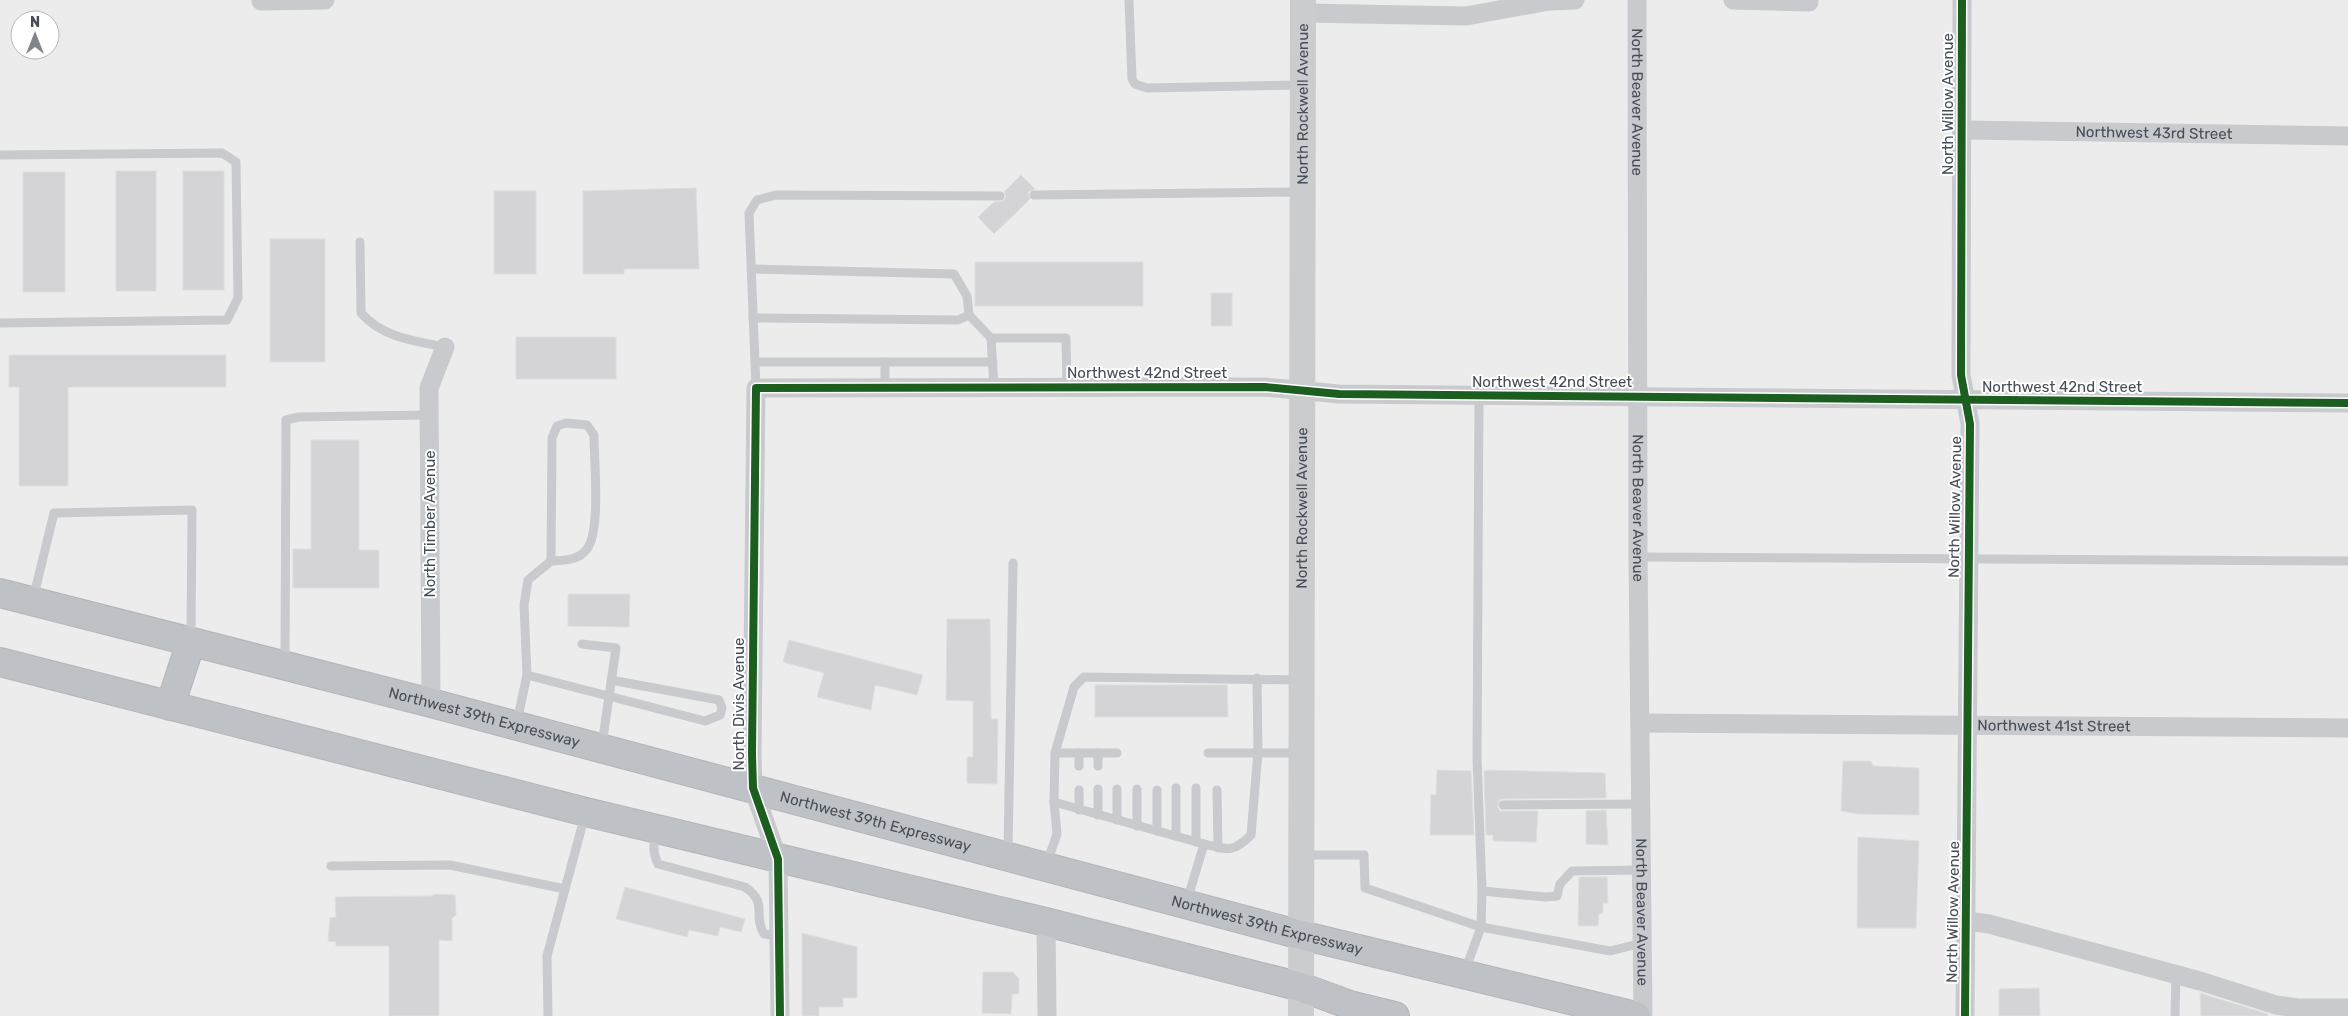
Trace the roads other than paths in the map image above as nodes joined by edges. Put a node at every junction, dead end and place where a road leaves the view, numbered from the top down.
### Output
1 (325, 0) edge
2 (1129, 0) edge
3 (1574, 0) edge
4 (1637, 0) edge
5 (1733, 0) edge
6 (1962, 0) edge
7 (261, 1) edge
8 (1809, 2) dead end
9 (1303, 7) edge
10 (1303, 85) junction
11 (1962, 130) junction
12 (2348, 136) edge
13 (0, 155) edge
14 (1302, 192) junction
15 (1034, 195) dead end
16 (1000, 196) dead end
17 (360, 242) dead end
18 (751, 269) junction
19 (969, 315) junction
20 (753, 318) junction
21 (0, 323) edge
22 (991, 338) junction
23 (445, 347) joint
24 (756, 362) junction
25 (885, 362) junction
26 (993, 362) junction
27 (994, 387) junction
28 (1067, 387) junction
29 (756, 388) junction
30 (885, 388) junction
31 (1301, 391) junction
32 (1479, 395) junction
33 (1638, 396) junction
34 (1966, 400) junction
35 (2348, 403) edge
36 (429, 414) junction
37 (1638, 557) junction
38 (551, 561) junction
39 (1967, 561) junction
40 (2348, 561) edge
41 (1013, 563) dead end
42 (0, 594) edge
43 (32, 602) junction
44 (190, 642) junction
45 (582, 644) dead end
46 (0, 662) edge
47 (285, 666) junction
48 (527, 675) junction
49 (1257, 678) junction
50 (611, 680) junction
51 (1301, 680) junction
52 (608, 695) junction
53 (431, 703) junction
54 (170, 706) junction
55 (1640, 723) junction
56 (516, 725) junction
57 (1969, 725) junction
58 (2348, 728) edge
59 (601, 748) junction
60 (1055, 752) junction
61 (1079, 752) junction
62 (1098, 752) junction
63 (1117, 752) dead end
64 (1258, 752) junction
65 (1301, 753) junction
66 (1213, 755) dead end
67 (1079, 766) dead end
68 (1098, 766) dead end
69 (754, 788) junction
70 (1176, 788) dead end
71 (1196, 788) dead end
72 (1098, 789) dead end
73 (1117, 789) dead end
74 (1137, 789) dead end
75 (1079, 790) dead end
76 (1157, 790) dead end
77 (1217, 790) dead end
78 (1054, 802) junction
79 (1641, 804) junction
80 (1503, 805) dead end
81 (1079, 810) junction
82 (586, 812) junction
83 (1098, 815) junction
84 (1117, 820) junction
85 (1137, 826) junction
86 (658, 830) junction
87 (1156, 831) junction
88 (1176, 836) junction
89 (1200, 843) junction
90 (1218, 848) junction
91 (1301, 854) junction
92 (1008, 856) junction
93 (778, 859) junction
94 (331, 866) dead end
95 (1046, 867) junction
96 (1642, 870) junction
97 (565, 889) junction
98 (1482, 891) junction
99 (1186, 904) junction
100 (1967, 921) junction
101 (1046, 922) junction
102 (1481, 927) junction
103 (1301, 935) junction
104 (779, 936) junction
105 (1642, 943) junction
106 (2176, 974) junction
107 (1463, 976) junction
108 (1301, 987) junction
109 (2348, 1008) edge
110 (548, 1016) edge
111 (780, 1016) edge
112 (1047, 1016) edge
113 (1301, 1016) edge
114 (1395, 1016) edge
115 (1636, 1016) edge
116 (1643, 1016) edge
117 (1965, 1016) edge
118 (2175, 1016) edge

1 - 7 street
2 - 10 lane
3 - 9 street
4 - 33 street, North Beaver Avenue
5 - 8 street
6 - 11 street, North Willow Avenue
9 - 10 main road, North Rockwell Avenue
10 - 14 main road, North Rockwell Avenue
11 - 12 street, Northwest 43rd Street
11 - 34 street, North Willow Avenue
13 - 21 lane
14 - 15 lane
14 - 31 main road, North Rockwell Avenue
16 - 18 lane
17 - 23 lane
18 - 19 lane
18 - 20 lane
19 - 20 lane
19 - 22 lane
20 - 24 lane
22 - 26 lane
22 - 28 lane
23 - 36 street, North Timber Avenue
24 - 25 lane
24 - 29 lane
25 - 26 lane
25 - 30 lane
26 - 27 lane
27 - 28 street, Northwest 42nd Street
27 - 30 street, Northwest 42nd Street
28 - 31 street, Northwest 42nd Street
29 - 30 street, Northwest 42nd Street
29 - 69 street, North Divis Avenue
31 - 32 street, Northwest 42nd Street
31 - 51 main road, North Rockwell Avenue
32 - 33 street, Northwest 42nd Street
32 - 98 lane
33 - 34 street, Northwest 42nd Street
33 - 37 street, North Beaver Avenue
34 - 35 street, Northwest 42nd Street
34 - 39 street, North Willow Avenue
36 - 47 lane
36 - 53 street, North Timber Avenue
37 - 39 lane
37 - 55 street, North Beaver Avenue
38 - 38 lane
38 - 48 lane
39 - 40 lane
39 - 57 street, North Willow Avenue
41 - 92 lane
42 - 43 highway, Northwest 39th Expressway
43 - 44 highway, Northwest 39th Expressway
43 - 44 lane
44 - 47 highway, Northwest 39th Expressway
44 - 54 highway
45 - 50 lane
46 - 54 highway
47 - 53 highway, Northwest 39th Expressway
48 - 52 lane
48 - 56 lane
49 - 51 lane
49 - 60 lane
49 - 64 lane
50 - 52 lane
50 - 52 lane
51 - 65 main road, North Rockwell Avenue
52 - 59 lane
53 - 56 highway, Northwest 39th Expressway
54 - 82 highway
55 - 57 street, Northwest 41st Street
55 - 79 street, North Beaver Avenue
56 - 59 highway, Northwest 39th Expressway
57 - 58 street, Northwest 41st Street
57 - 100 street, North Willow Avenue
59 - 69 highway, Northwest 39th Expressway
60 - 61 lane
60 - 78 lane
61 - 62 lane
61 - 67 lane
62 - 63 lane
62 - 68 lane
64 - 65 lane
64 - 66 lane
64 - 90 lane
65 - 91 main road, North Rockwell Avenue
69 - 92 highway, Northwest 39th Expressway
69 - 93 street, North Divis Avenue
70 - 88 lane
71 - 89 lane
72 - 83 lane
73 - 84 lane
74 - 85 lane
75 - 81 lane
76 - 87 lane
77 - 90 lane
78 - 81 lane
78 - 95 lane
79 - 80 lane
79 - 96 street, North Beaver Avenue
81 - 83 lane
82 - 86 highway
82 - 97 lane
83 - 84 lane
84 - 85 lane
85 - 87 lane
86 - 93 highway
86 - 104 lane
87 - 88 lane
88 - 89 lane
89 - 90 lane
89 - 99 lane
91 - 102 lane
91 - 103 main road, North Rockwell Avenue
92 - 95 highway, Northwest 39th Expressway
93 - 101 highway
93 - 104 street, North Divis Avenue
94 - 97 lane
95 - 99 highway, Northwest 39th Expressway
96 - 98 lane
96 - 105 street, North Beaver Avenue
97 - 110 lane
98 - 102 lane
99 - 103 highway, Northwest 39th Expressway
100 - 106 street
100 - 117 street, North Willow Avenue
101 - 108 highway
101 - 112 street
102 - 105 lane
102 - 107 lane
103 - 107 highway, Northwest 39th Expressway
103 - 108 main road, North Rockwell Avenue
104 - 111 street, North Divis Avenue
105 - 116 street, North Beaver Avenue
106 - 109 street
106 - 118 lane
107 - 115 highway, Northwest 39th Expressway
108 - 113 main road, North Rockwell Avenue
108 - 114 highway

